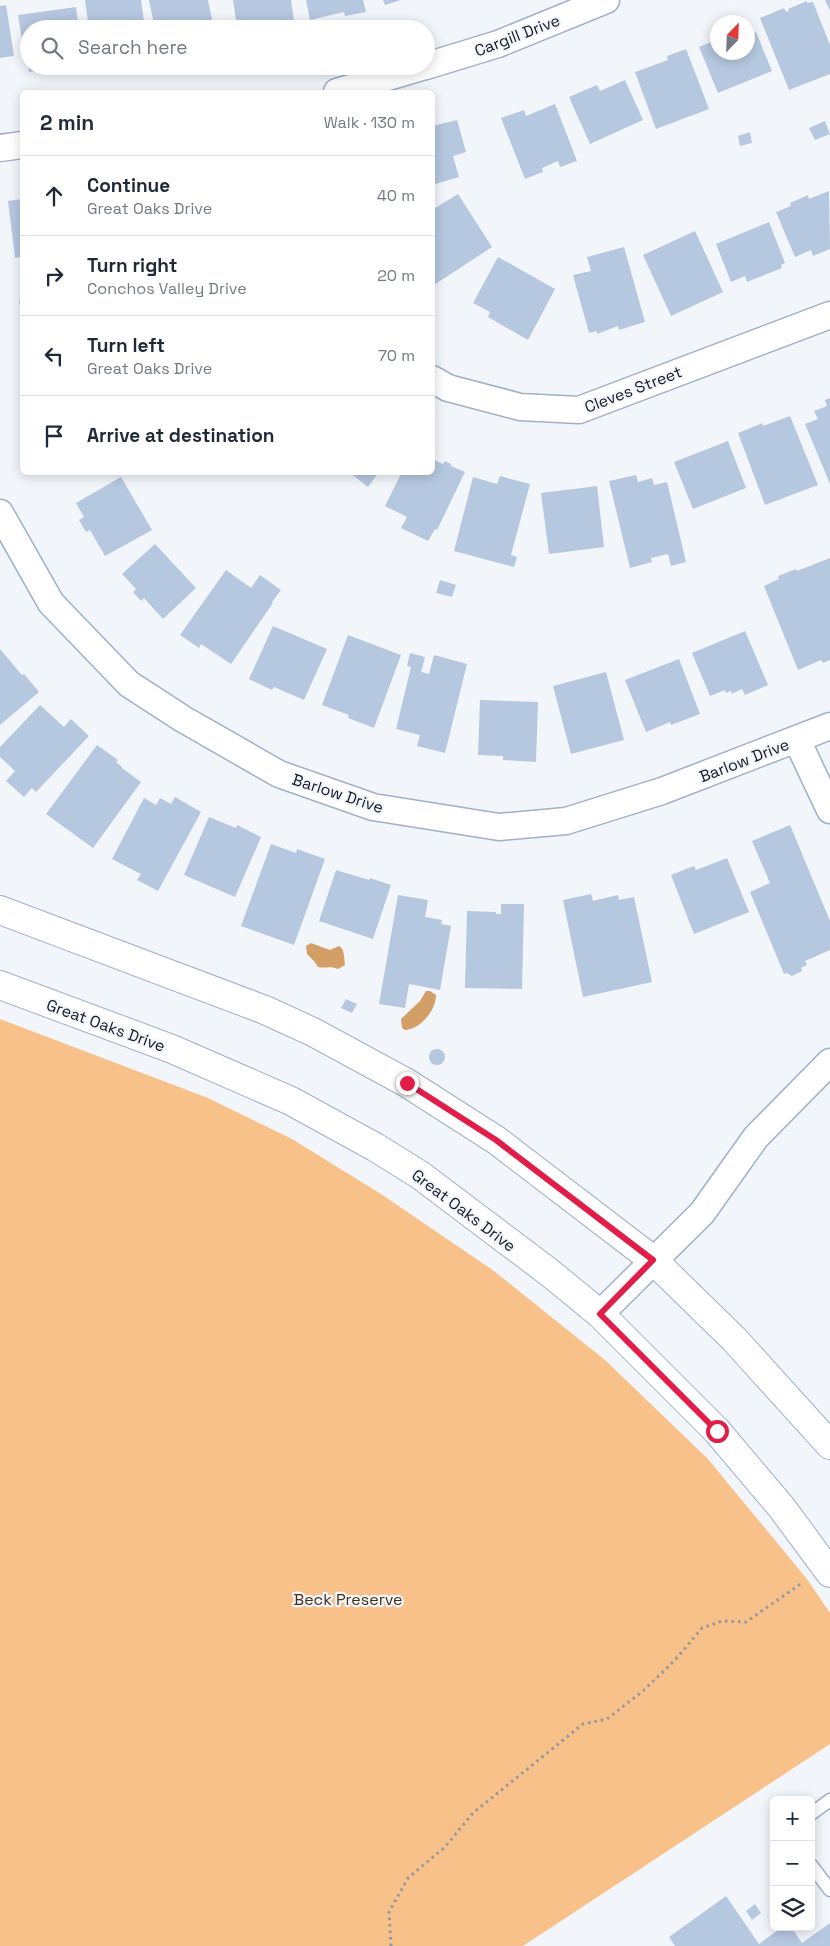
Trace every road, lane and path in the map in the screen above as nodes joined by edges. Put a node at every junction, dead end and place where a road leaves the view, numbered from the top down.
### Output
1 (606, 0) edge
2 (435, 63) edge
3 (395, 75) edge
4 (344, 90) edge
5 (20, 145) edge
6 (0, 148) edge
7 (830, 315) edge
8 (435, 381) edge
9 (0, 513) edge
10 (830, 726) edge
11 (797, 740) junction
12 (830, 810) edge
13 (0, 910) edge
14 (0, 985) edge
15 (830, 1062) edge
16 (653, 1260) junction
17 (600, 1314) junction
18 (830, 1445) edge
19 (819, 1576) edge
20 (830, 1800) edge
21 (815, 1811) edge
22 (815, 1870) edge
23 (830, 1890) edge
24 (391, 1946) edge

1 - 2 street, Cargill Drive
3 - 4 street, Cargill Drive
5 - 6 street
7 - 8 street, Cleves Street
9 - 11 street, Barlow Drive
10 - 11 street, Barlow Drive
11 - 12 street
13 - 16 street
14 - 17 street, Great Oaks Drive
15 - 16 street
16 - 17 street
16 - 18 street
17 - 19 street, Great Oaks Drive
19 - 24 path
20 - 21 lane
22 - 23 lane

